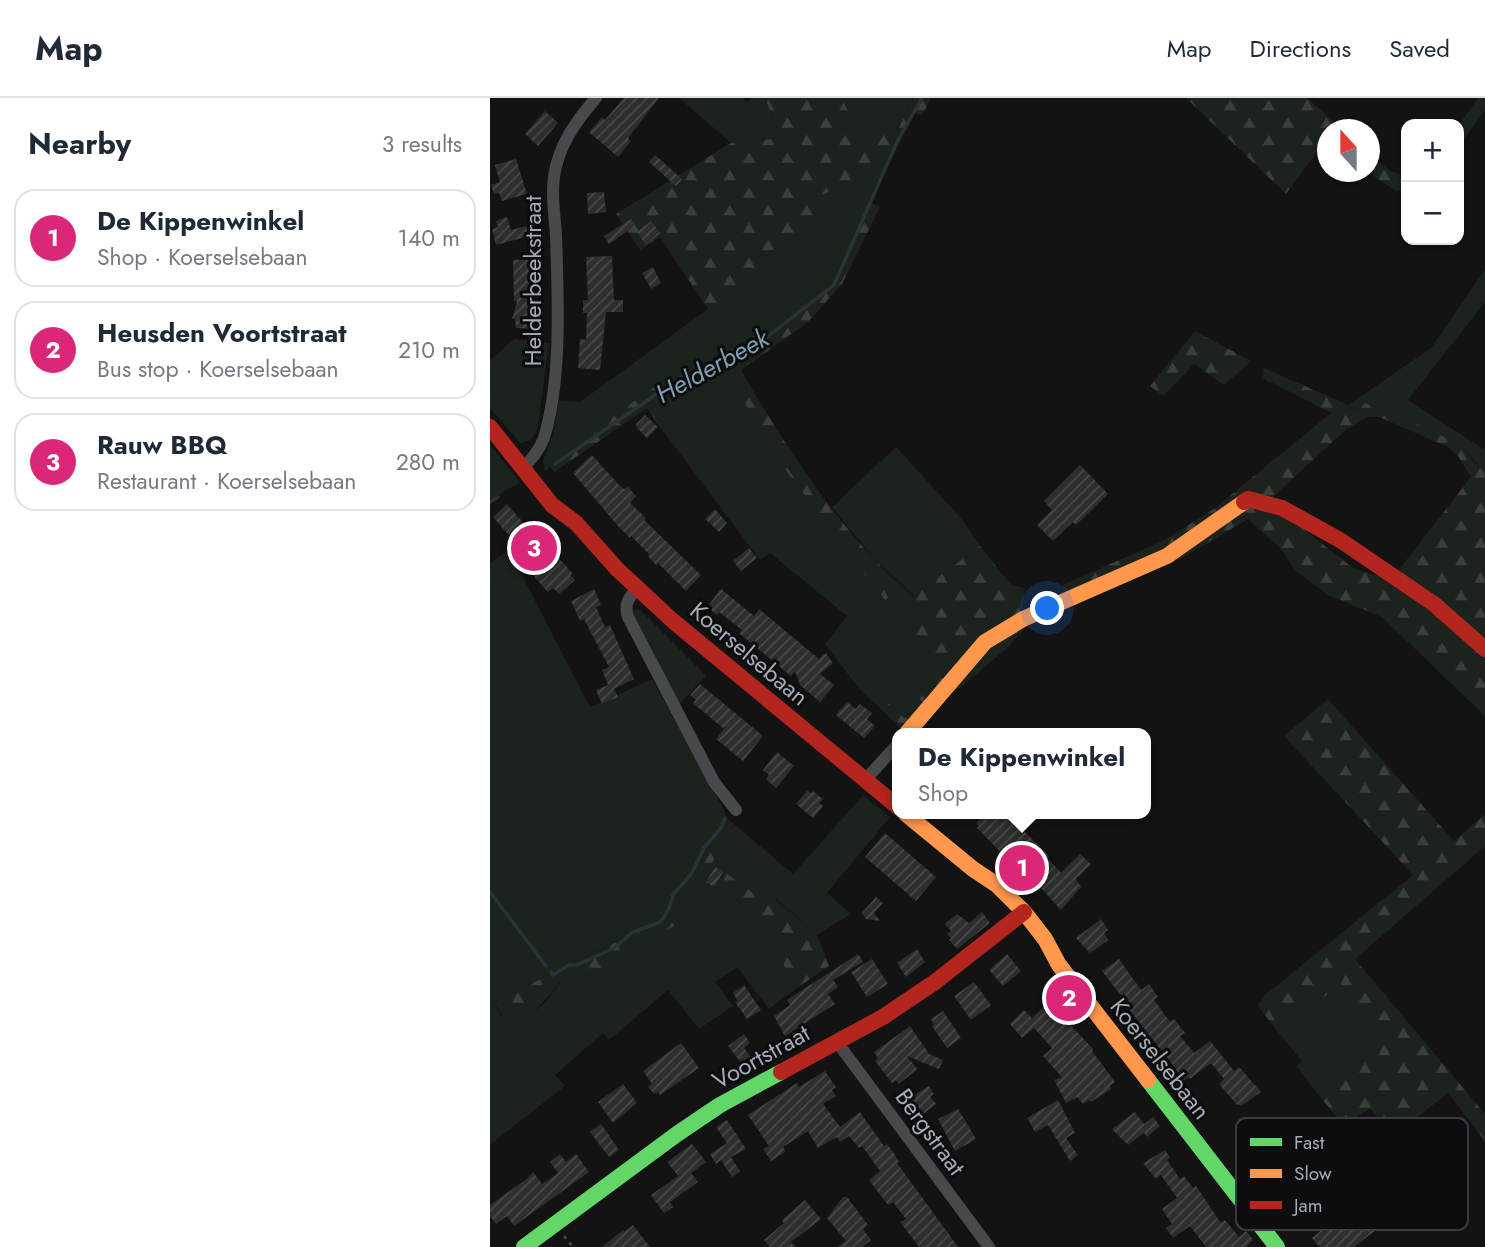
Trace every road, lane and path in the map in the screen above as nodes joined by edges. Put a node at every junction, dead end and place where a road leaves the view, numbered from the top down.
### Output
1 (596, 98) edge
2 (490, 425) edge
3 (526, 465) junction
4 (638, 589) junction
5 (1485, 649) edge
6 (911, 728) edge
7 (892, 751) edge
8 (865, 780) junction
9 (892, 802) edge
10 (736, 810) dead end
11 (912, 819) edge
12 (1019, 916) junction
13 (837, 1042) junction
14 (1236, 1194) edge
15 (1264, 1230) edge
16 (524, 1247) edge
17 (989, 1247) edge
18 (1277, 1247) edge

1 - 3 street, Helderbeekstraat
2 - 3 street, Koerselsebaan
3 - 4 street, Koerselsebaan
4 - 8 street, Koerselsebaan
4 - 10 street
5 - 6 street
7 - 8 street
8 - 9 street, Koerselsebaan
11 - 12 street, Koerselsebaan
12 - 13 street, Voortstraat
12 - 14 street, Koerselsebaan
13 - 16 street, Voortstraat
13 - 17 street, Bergstraat
15 - 18 street, Koerselsebaan

